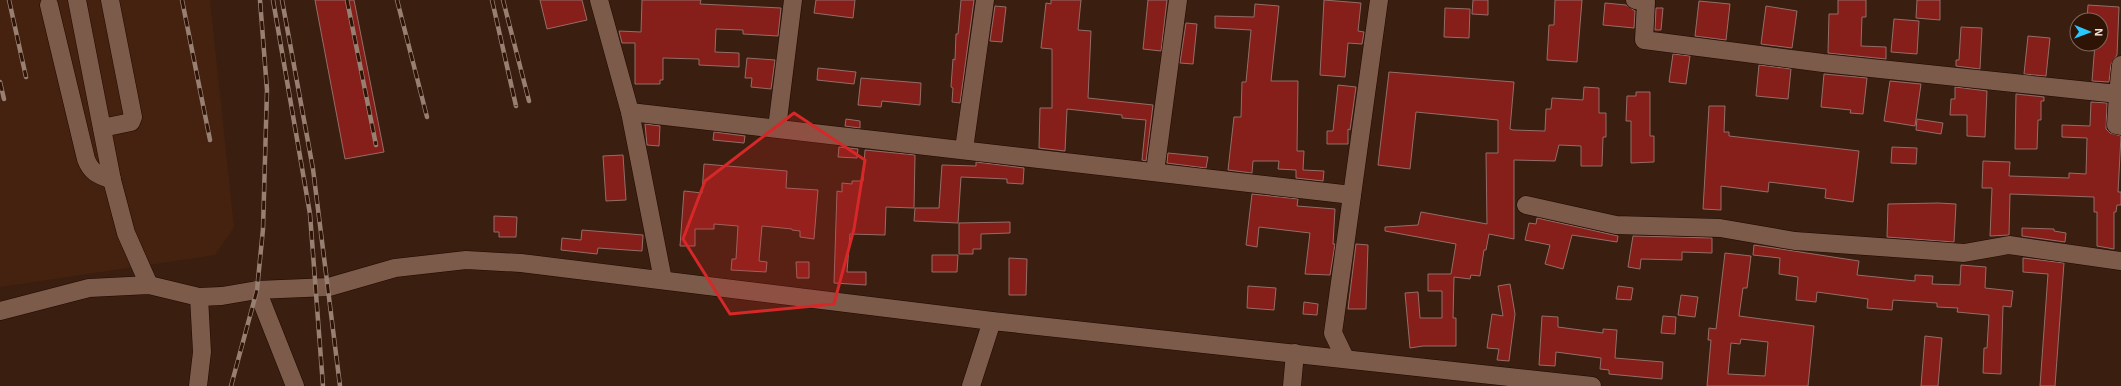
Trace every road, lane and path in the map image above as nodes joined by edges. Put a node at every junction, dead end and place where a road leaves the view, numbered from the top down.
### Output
1 (77, 0) edge
2 (110, 0) edge
3 (599, 0) edge
4 (793, 0) edge
5 (985, 0) edge
6 (1178, 0) edge
7 (1379, 0) edge
8 (1636, 0) edge
9 (49, 5) dead end
10 (2121, 65) edge
11 (2118, 94) junction
12 (630, 112) junction
13 (2121, 126) edge
14 (102, 128) junction
15 (777, 128) junction
16 (964, 149) junction
17 (1155, 172) junction
18 (112, 180) junction
19 (1352, 195) junction
20 (1526, 205) dead end
21 (2121, 261) edge
22 (662, 280) junction
23 (149, 285) junction
24 (257, 290) junction
25 (199, 297) junction
26 (0, 310) edge
27 (992, 321) junction
28 (1295, 353) junction
29 (1345, 358) junction
30 (198, 386) edge
31 (295, 386) edge
32 (971, 386) edge
33 (1292, 386) edge
34 (1592, 386) edge

1 - 14 street
2 - 14 street
3 - 12 street
4 - 15 street
5 - 16 street
6 - 17 street
7 - 19 street
8 - 11 street
9 - 18 street
10 - 11 street
11 - 13 street
12 - 15 street
12 - 22 street
14 - 18 street
15 - 16 street
16 - 17 street
17 - 19 street
18 - 23 street
19 - 29 street
20 - 21 street
22 - 24 street
22 - 27 street
23 - 25 street
23 - 26 street
24 - 25 street
24 - 31 street
25 - 30 street
27 - 28 street
27 - 32 street
28 - 29 street
28 - 33 street
29 - 34 street

